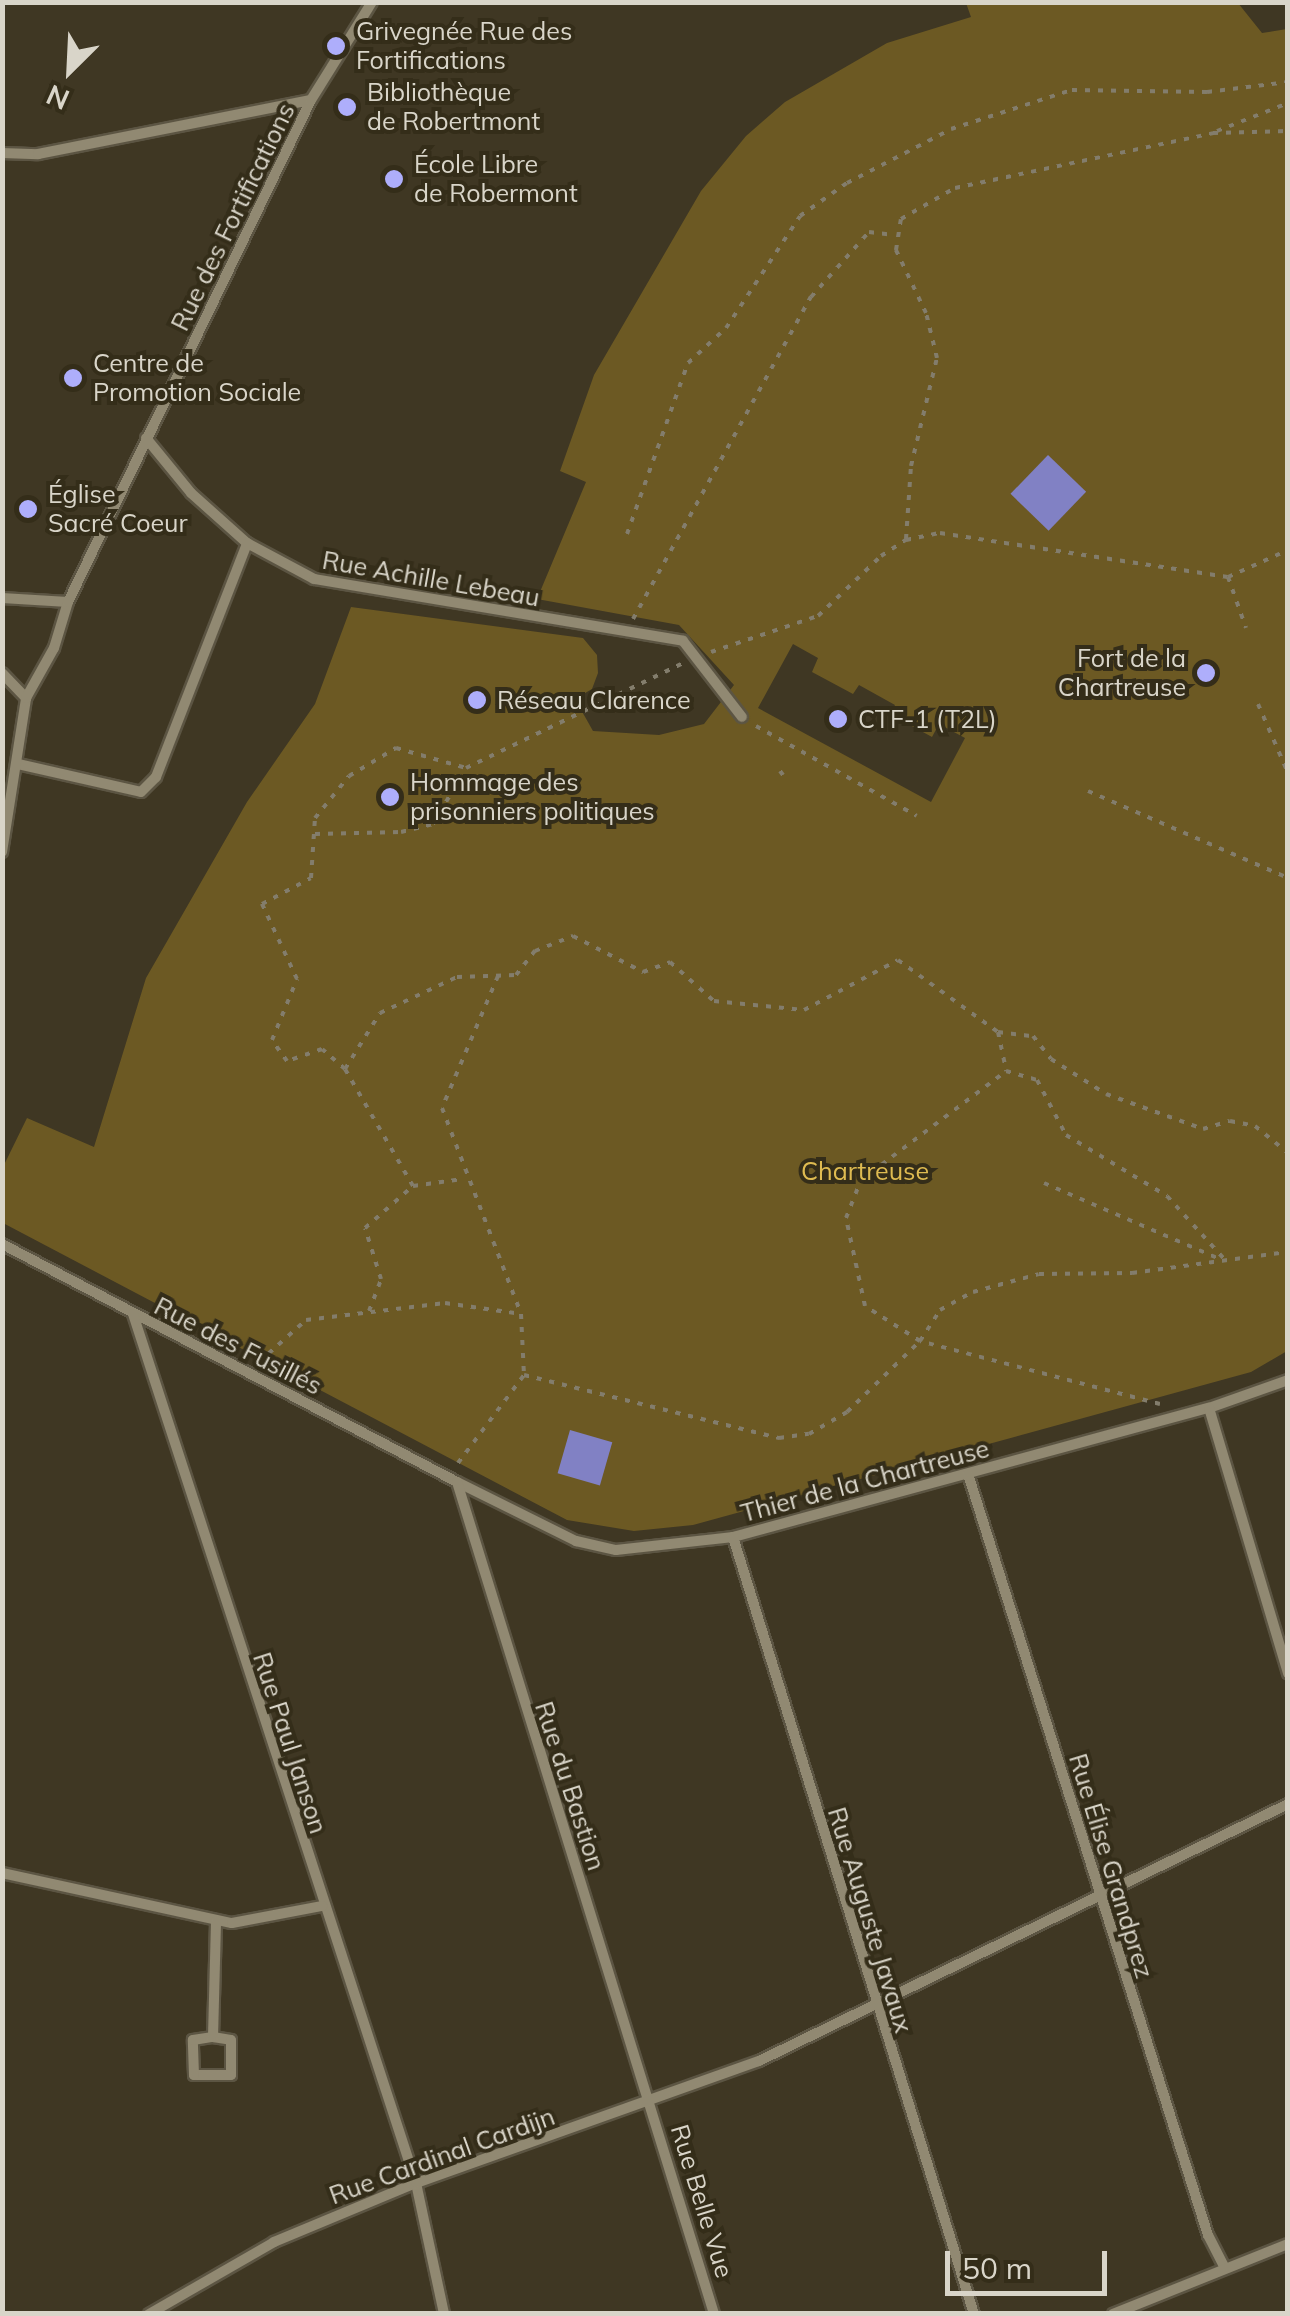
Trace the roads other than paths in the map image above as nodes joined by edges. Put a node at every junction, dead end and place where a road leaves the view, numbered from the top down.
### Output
1 (372, 2) edge
2 (311, 100) junction
3 (2, 154) edge
4 (146, 438) junction
5 (246, 543) junction
6 (2, 598) edge
7 (68, 602) junction
8 (2, 673) edge
9 (26, 698) junction
10 (742, 717) road end
11 (18, 764) junction
12 (2, 852) edge
13 (2, 1244) edge
14 (132, 1314) junction
15 (1288, 1380) edge
16 (1209, 1408) junction
17 (968, 1474) junction
18 (456, 1482) junction
19 (733, 1537) junction
20 (1288, 1672) edge
21 (1288, 1804) edge
22 (2, 1874) edge
23 (1098, 1893) junction
24 (322, 1906) junction
25 (216, 1921) junction
26 (874, 2008) junction
27 (213, 2037) junction
28 (650, 2101) junction
29 (416, 2183) junction
30 (1288, 2244) edge
31 (1224, 2267) junction
32 (150, 2314) edge
33 (444, 2314) edge
34 (714, 2314) edge
35 (974, 2314) edge
36 (1112, 2314) edge

1 - 2 street, Rue des Fortifications
2 - 3 street
2 - 4 street, Rue des Fortifications
4 - 5 street, Rue Achille Lebeau
4 - 7 street, Rue des Fortifications
5 - 10 street, Rue Achille Lebeau
5 - 11 street
6 - 7 street
7 - 9 street, Rue des Fortifications
8 - 9 street
9 - 11 street, Rue des Fortifications
11 - 12 street, Rue des Fortifications
13 - 14 street, Rue des Fusillés
14 - 18 street, Rue des Fusillés
14 - 24 street, Rue Paul Janson
15 - 16 street, Thier de la Chartreuse
16 - 17 street, Thier de la Chartreuse
16 - 20 street
17 - 19 street, Thier de la Chartreuse
17 - 23 street, Rue Élise Grandprez
18 - 19 street, Thier de la Chartreuse
18 - 28 street, Rue du Bastion
19 - 26 street, Rue Auguste Javaux
21 - 23 street, Rue Cardinal Cardijn
22 - 25 street
23 - 26 street, Rue Cardinal Cardijn
23 - 31 street, Rue Élise Grandprez
24 - 25 street
24 - 29 street, Rue Paul Janson
25 - 27 street
26 - 28 street, Rue Cardinal Cardijn
26 - 35 street, Rue Auguste Javaux
27 - 27 street
28 - 29 street, Rue Cardinal Cardijn
28 - 34 street, Rue Belle Vue
29 - 32 street, Rue Cardinal Cardijn
29 - 33 street, Rue Paul Janson
30 - 31 street
31 - 36 street

